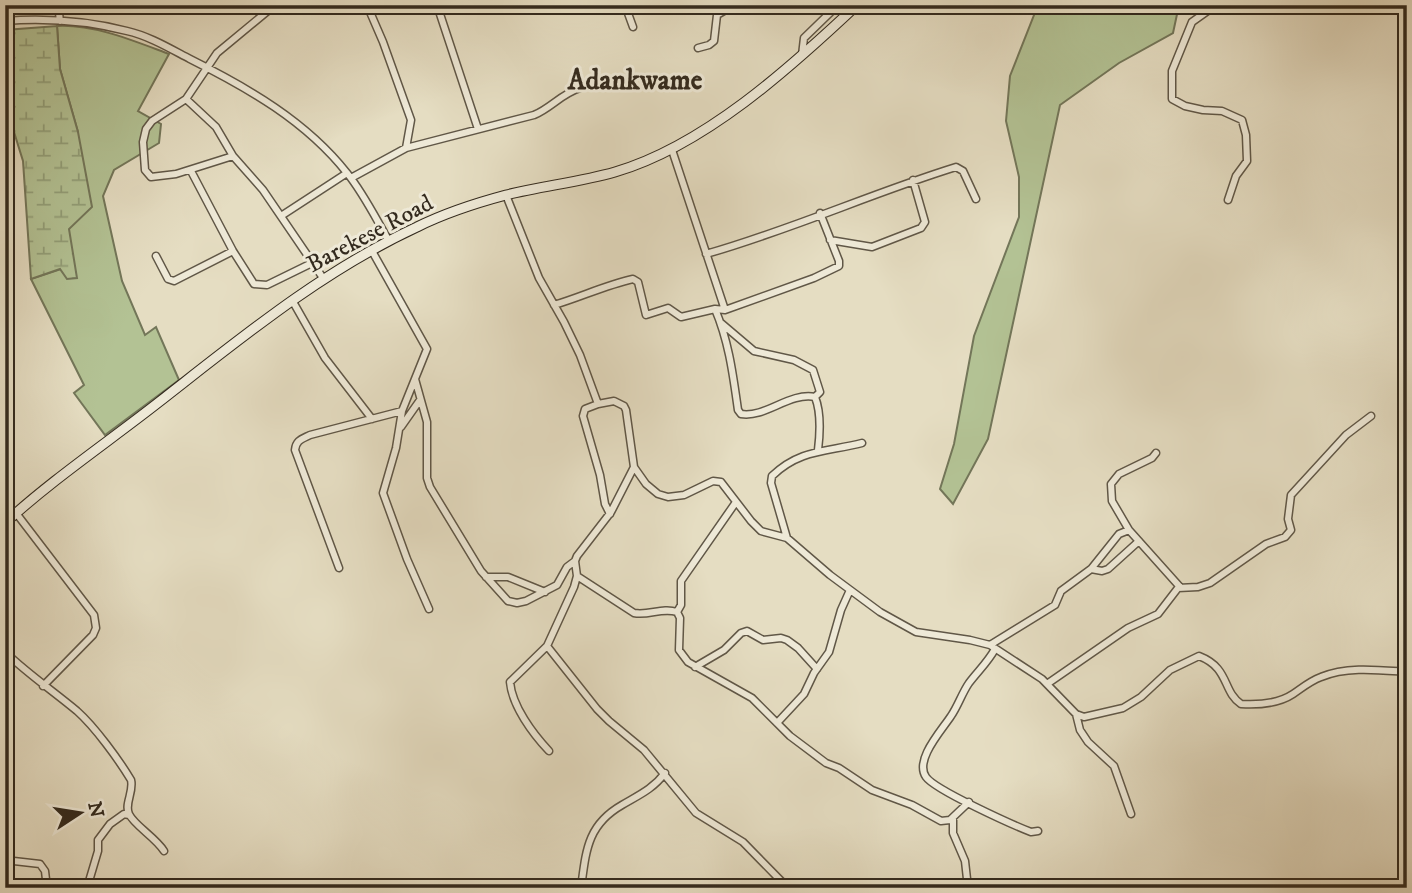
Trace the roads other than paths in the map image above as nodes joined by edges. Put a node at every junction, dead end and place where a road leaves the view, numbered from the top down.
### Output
1 (58, 5) edge
2 (275, 5) edge
3 (367, 5) edge
4 (437, 5) edge
5 (625, 5) edge
6 (734, 5) edge
7 (838, 5) edge
8 (857, 5) edge
9 (1216, 5) edge
10 (5, 21) edge
11 (60, 21) junction
12 (632, 27) dead end
13 (698, 48) dead end
14 (802, 55) junction
15 (207, 67) junction
16 (580, 88) dead end
17 (186, 99) junction
18 (478, 129) junction
19 (406, 148) junction
20 (672, 150) junction
21 (233, 156) junction
22 (191, 170) junction
23 (349, 175) junction
24 (913, 180) junction
25 (506, 195) junction
26 (976, 199) dead end
27 (1228, 200) dead end
28 (821, 214) junction
29 (281, 216) junction
30 (831, 240) junction
31 (389, 241) junction
32 (233, 251) junction
33 (372, 251) junction
34 (706, 254) junction
35 (156, 256) dead end
36 (314, 262) junction
37 (323, 278) junction
38 (292, 300) junction
39 (554, 305) junction
40 (715, 309) junction
41 (725, 310) junction
42 (721, 323) junction
43 (415, 379) junction
44 (815, 397) junction
45 (420, 400) junction
46 (598, 404) junction
47 (402, 411) junction
48 (1371, 416) dead end
49 (372, 419) junction
50 (399, 428) junction
51 (862, 443) dead end
52 (818, 450) junction
53 (1156, 453) dead end
54 (634, 467) junction
55 (736, 502) junction
56 (16, 513) junction
57 (610, 514) junction
58 (5, 523) edge
59 (1129, 530) junction
60 (787, 538) junction
61 (1139, 541) junction
62 (575, 561) junction
63 (339, 568) dead end
64 (1091, 569) junction
65 (577, 576) junction
66 (486, 577) junction
67 (1180, 587) junction
68 (850, 590) junction
69 (545, 592) junction
70 (429, 609) dead end
71 (677, 612) junction
72 (547, 646) junction
73 (992, 647) junction
74 (5, 652) edge
75 (695, 667) junction
76 (817, 669) junction
77 (1407, 672) edge
78 (1047, 684) junction
79 (43, 686) junction
80 (1076, 714) junction
81 (777, 723) junction
82 (549, 751) dead end
83 (665, 773) junction
84 (969, 802) junction
85 (1131, 814) dead end
86 (129, 815) junction
87 (953, 818) junction
88 (1038, 831) dead end
89 (164, 851) dead end
90 (5, 860) edge
91 (47, 888) edge
92 (87, 888) edge
93 (581, 888) edge
94 (788, 888) edge
95 (968, 888) edge

1 - 11 street
2 - 15 street
3 - 19 street
4 - 18 street
5 - 12 street
6 - 13 street
7 - 14 street
8 - 14 main road, Barekese Road
9 - 27 street
10 - 11 street
11 - 15 street
14 - 20 main road, Barekese Road
15 - 17 street
15 - 23 street
16 - 18 street
17 - 21 street
17 - 22 street
18 - 19 street
19 - 23 street
20 - 25 main road, Barekese Road
20 - 34 street
21 - 22 street
21 - 29 street
22 - 32 street
23 - 29 street
23 - 31 street
24 - 26 street
24 - 28 street
24 - 30 street
25 - 31 main road, Barekese Road
25 - 39 street
28 - 30 street
28 - 34 street
29 - 36 street
30 - 41 street
31 - 33 main road, Barekese Road
32 - 35 street
32 - 36 street
33 - 37 main road, Barekese Road
33 - 43 street
34 - 41 street
36 - 37 street
37 - 38 main road, Barekese Road
38 - 49 street
38 - 56 main road, Barekese Road
39 - 40 street
39 - 46 street
40 - 41 street
40 - 42 street
42 - 44 street
42 - 44 street
43 - 45 street
43 - 47 street
44 - 52 street
45 - 50 street
45 - 66 street
46 - 54 street
46 - 57 street
47 - 49 street
47 - 50 street
48 - 67 street
49 - 63 street
50 - 70 street
51 - 52 street
52 - 60 street
53 - 59 street
54 - 55 street
54 - 57 street
55 - 60 street
55 - 71 street
56 - 58 main road, Barekese Road
56 - 79 street
57 - 62 street
59 - 61 street
59 - 64 street
60 - 68 street
61 - 64 street
61 - 67 street
62 - 65 street
62 - 69 street
64 - 73 street
65 - 71 street
65 - 72 street
66 - 69 street
66 - 69 street
67 - 78 street
68 - 73 street
68 - 76 street
71 - 75 street
72 - 82 street
72 - 83 street
73 - 78 street
73 - 84 street
74 - 79 street
75 - 76 street
75 - 81 street
76 - 81 street
77 - 80 street
78 - 80 street
79 - 86 street
80 - 85 street
81 - 87 street
83 - 93 street
83 - 94 street
84 - 87 street
84 - 88 street
86 - 89 street
86 - 92 street
87 - 95 street
90 - 91 street

